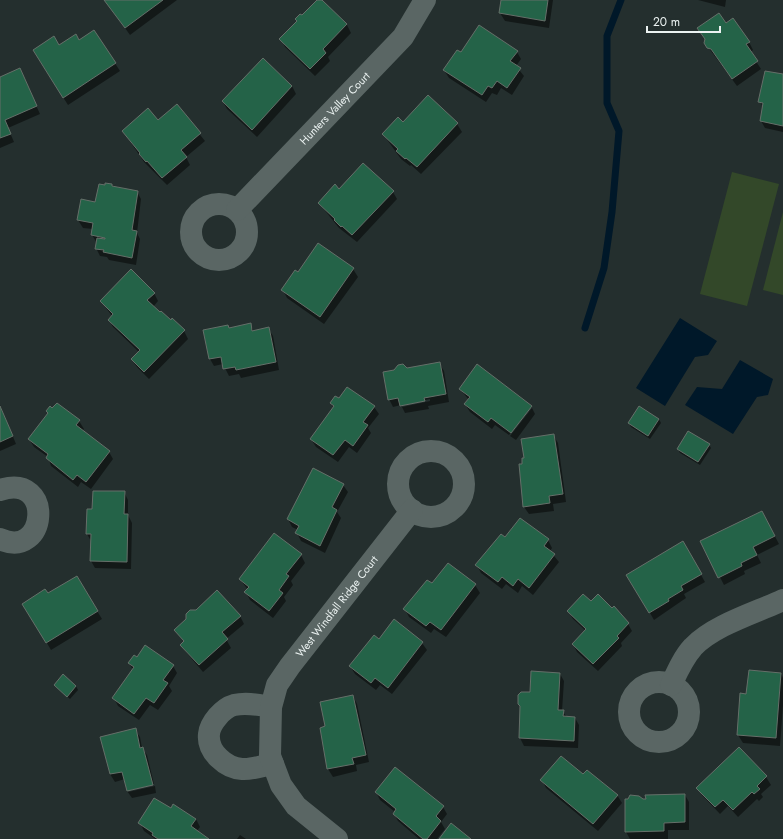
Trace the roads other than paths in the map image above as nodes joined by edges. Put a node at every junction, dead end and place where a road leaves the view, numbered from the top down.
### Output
1 (425, 0) edge
2 (237, 210) dead end
3 (0, 490) edge
4 (412, 510) dead end
5 (0, 540) edge
6 (783, 600) edge
7 (671, 685) dead end
8 (271, 707) junction
9 (273, 764) junction
10 (337, 839) edge

1 - 2 street, Hunters Valley Court
3 - 5 street
4 - 8 street, West Windfall Ridge Court
6 - 7 street
8 - 9 street, West Windfall Ridge Court
8 - 9 street
9 - 10 street, West Windfall Ridge Court

